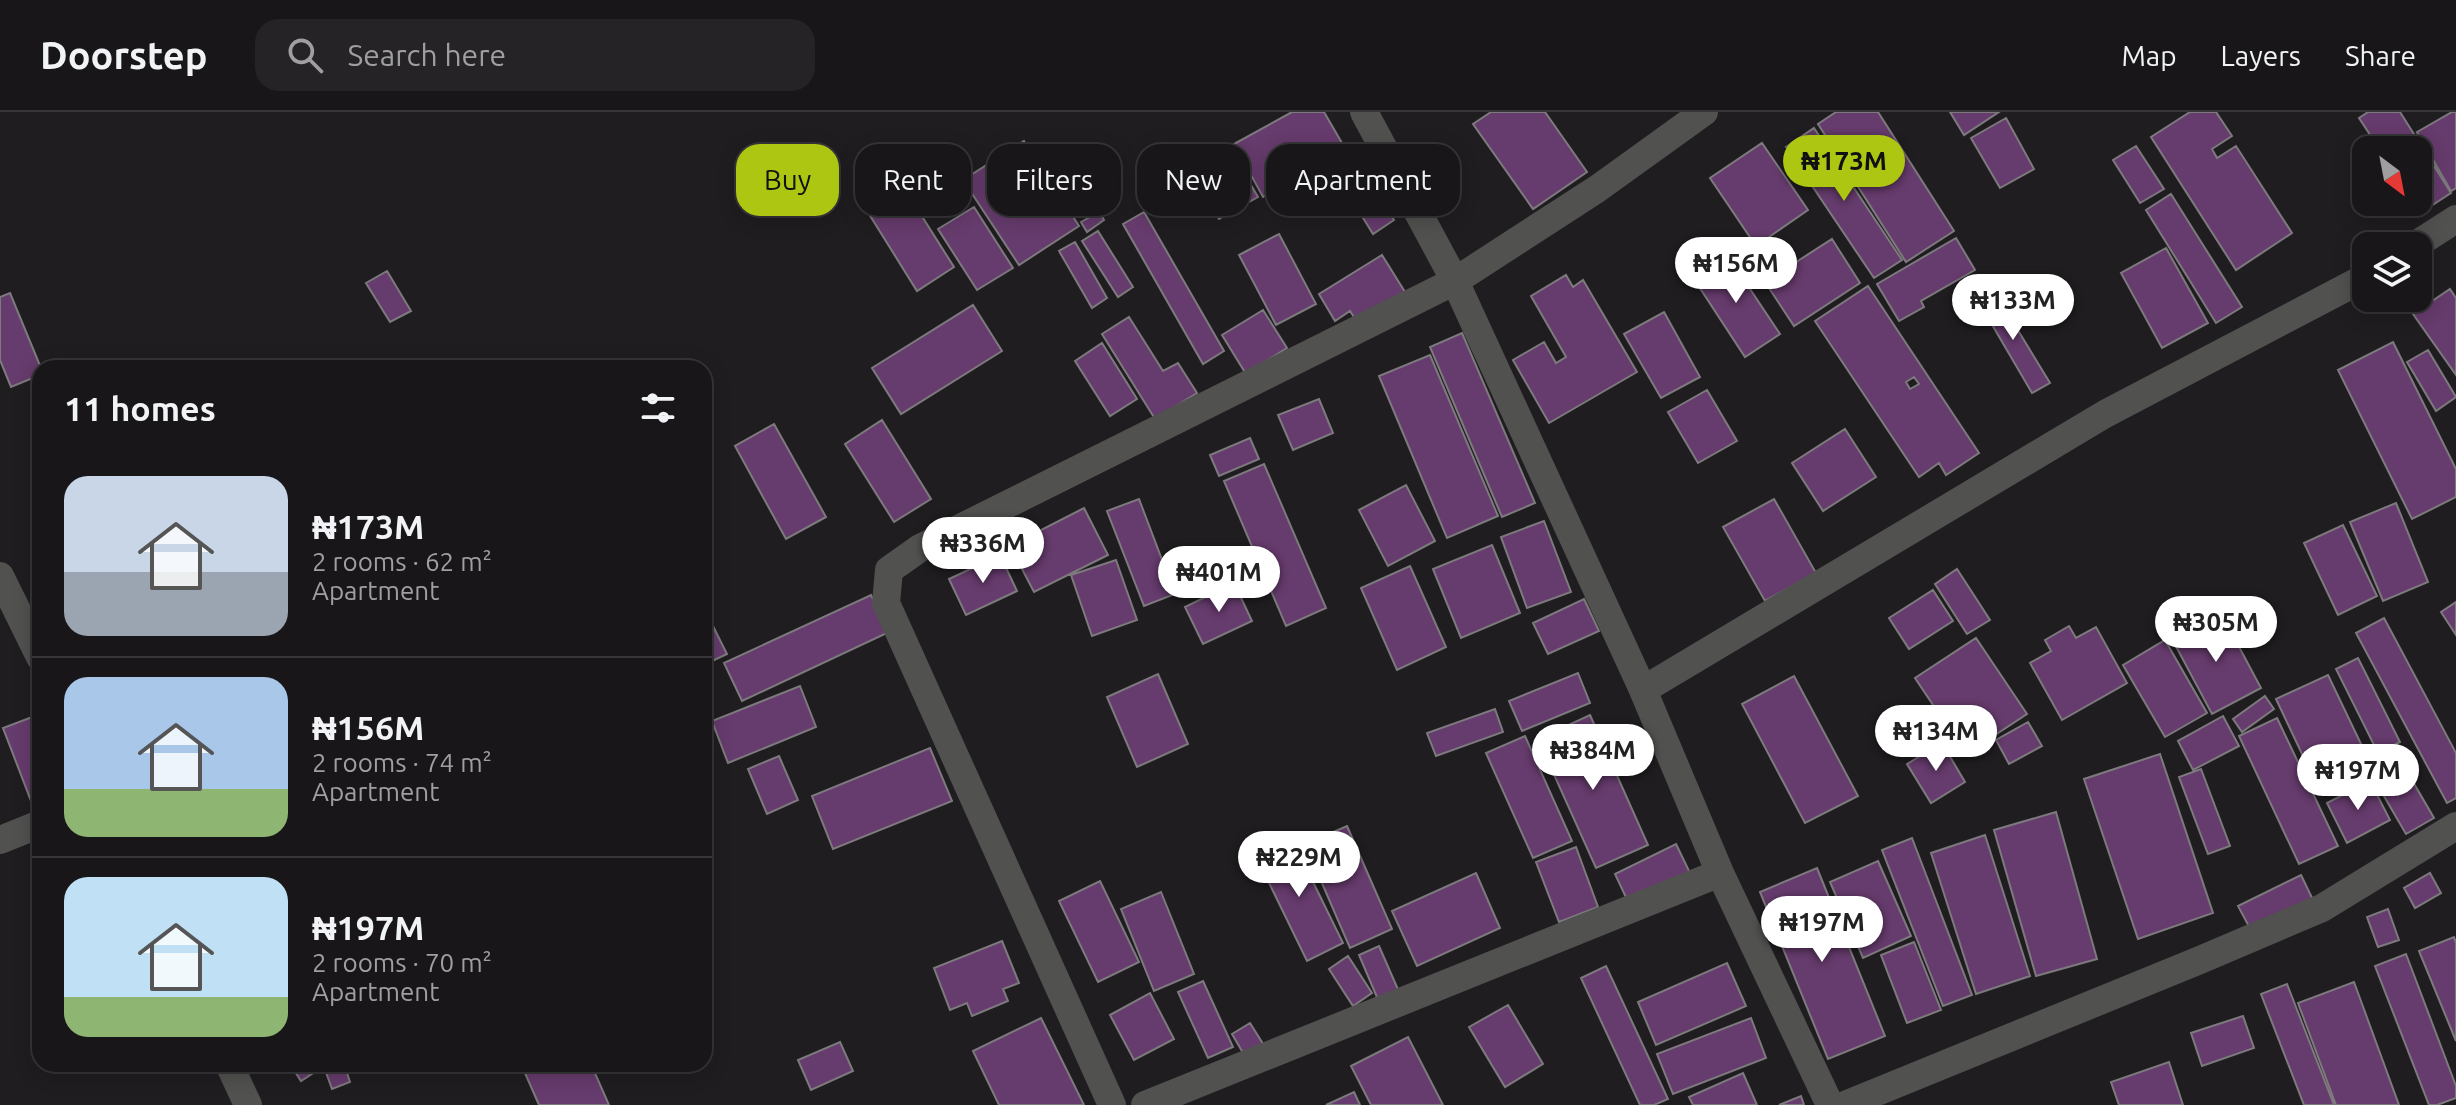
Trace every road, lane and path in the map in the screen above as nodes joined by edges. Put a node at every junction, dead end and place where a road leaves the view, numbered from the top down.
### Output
1 (1364, 112) edge
2 (1704, 112) edge
3 (2456, 219) edge
4 (2432, 234) edge
5 (1455, 281) junction
6 (2352, 284) edge
7 (0, 576) edge
8 (32, 641) edge
9 (1643, 690) junction
10 (2456, 826) edge
11 (32, 827) edge
12 (0, 840) edge
13 (1720, 873) junction
14 (233, 1072) edge
15 (248, 1105) edge
16 (1112, 1105) edge
17 (1145, 1105) edge
18 (1830, 1105) edge
19 (1845, 1105) edge

1 - 5 street
2 - 5 street
3 - 4 street
5 - 9 street
5 - 16 street
6 - 9 street
7 - 8 street
9 - 13 street
10 - 19 street
11 - 12 street
13 - 17 street
13 - 18 street
14 - 15 street

